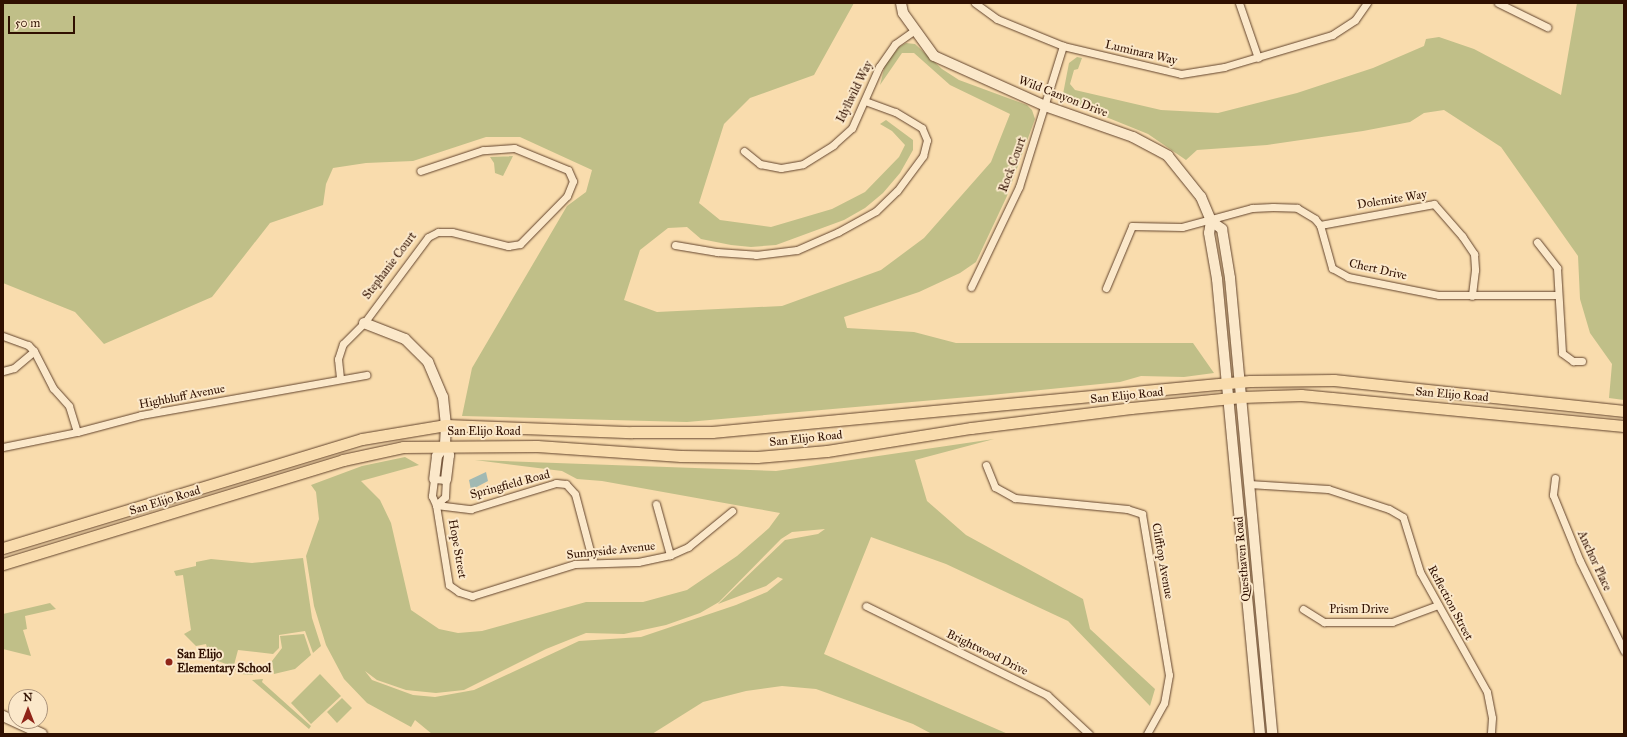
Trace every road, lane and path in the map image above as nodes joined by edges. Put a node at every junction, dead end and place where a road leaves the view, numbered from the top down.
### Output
1 (901, 3) edge
2 (976, 3) edge
3 (1239, 3) edge
4 (1367, 3) edge
5 (1498, 3) edge
6 (1547, 27) dead end
7 (915, 30) junction
8 (1063, 46) junction
9 (1258, 58) junction
10 (865, 100) junction
11 (1045, 106) junction
12 (744, 151) dead end
13 (420, 171) dead end
14 (1211, 221) junction
15 (1320, 225) junction
16 (1537, 242) dead end
17 (675, 245) dead end
18 (971, 287) dead end
19 (1106, 288) dead end
20 (1557, 295) junction
21 (1472, 296) junction
22 (364, 323) junction
23 (3, 336) edge
24 (34, 351) junction
25 (1582, 361) dead end
26 (3, 371) edge
27 (366, 375) dead end
28 (340, 378) junction
29 (1239, 381) junction
30 (1227, 382) junction
31 (1241, 397) junction
32 (1228, 399) junction
33 (1624, 411) edge
34 (446, 425) junction
35 (1624, 426) edge
36 (77, 432) junction
37 (445, 445) junction
38 (3, 447) edge
39 (986, 465) dead end
40 (1555, 478) dead end
41 (434, 479) junction
42 (446, 480) junction
43 (1249, 484) junction
44 (656, 504) dead end
45 (436, 505) junction
46 (732, 511) dead end
47 (3, 548) edge
48 (670, 556) junction
49 (593, 562) junction
50 (3, 564) edge
51 (459, 592) joint
52 (1438, 605) junction
53 (866, 606) dead end
54 (1303, 610) dead end
55 (1624, 651) edge
56 (3, 716) edge
57 (42, 734) edge
58 (1089, 734) edge
59 (1147, 734) edge
60 (1260, 734) edge
61 (1272, 734) edge
62 (1491, 734) edge

1 - 7 street, Wild Canyon Drive
2 - 8 street, Luminara Way
3 - 9 street
4 - 9 street, Luminara Way
5 - 6 street
7 - 10 street, Idyllwild Way
7 - 11 street, Wild Canyon Drive
8 - 9 street, Luminara Way
8 - 11 street, Rock Court
10 - 12 street, Idyllwild Way
10 - 17 street
11 - 14 street, Wild Canyon Drive
11 - 18 street, Rock Court
13 - 22 street, Stephanie Court
14 - 15 street
14 - 19 street
14 - 29 street, Wild Canyon Drive
14 - 30 street, Wild Canyon Drive
15 - 21 street, Chert Drive
15 - 21 street, Dolemite Way
16 - 20 street
20 - 21 street, Chert Drive
20 - 25 street
22 - 28 street, Stephanie Court
22 - 34 street
23 - 24 street
24 - 26 street
24 - 36 street
27 - 28 street, Highbluff Avenue
28 - 36 street, Highbluff Avenue
29 - 30 main road, San Elijo Road
29 - 31 street, Questhaven Road
29 - 33 main road, San Elijo Road
30 - 32 street, Questhaven Road
30 - 34 main road, San Elijo Road
31 - 32 main road, San Elijo Road
31 - 35 main road, San Elijo Road
31 - 43 street, Questhaven Road
32 - 37 main road, San Elijo Road
32 - 60 street, Questhaven Road
34 - 37 street
34 - 47 main road, San Elijo Road
36 - 38 street, Highbluff Avenue
37 - 41 street, Hope Street
37 - 42 street, Hope Street
37 - 50 main road, San Elijo Road
39 - 59 street, Clifftop Avenue
40 - 55 street, Anchor Place
41 - 42 street
41 - 45 street, Hope Street
42 - 45 street, Hope Street
43 - 52 street, Reflection Street
43 - 61 street, Questhaven Road
44 - 48 street
45 - 49 street, Springfield Road
45 - 51 street, Hope Street
46 - 48 street, Sunnyside Avenue
48 - 49 street, Sunnyside Avenue
49 - 51 street, Sunnyside Avenue
52 - 54 street, Prism Drive
52 - 62 street, Reflection Street
53 - 58 street, Brightwood Drive
56 - 57 street

